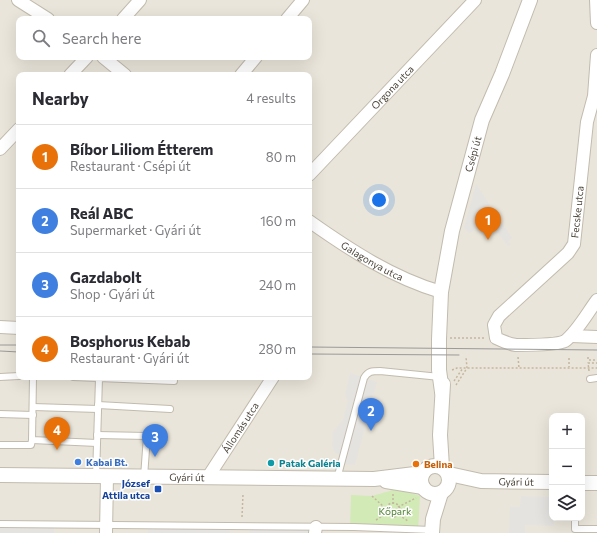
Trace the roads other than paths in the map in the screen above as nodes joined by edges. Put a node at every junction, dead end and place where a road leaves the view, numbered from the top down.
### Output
1 (18, 0) edge
2 (140, 0) edge
3 (302, 0) edge
4 (475, 0) edge
5 (530, 0) edge
6 (596, 0) edge
7 (43, 16) edge
8 (126, 16) edge
9 (289, 16) edge
10 (597, 23) edge
11 (597, 55) edge
12 (84, 60) edge
13 (107, 60) edge
14 (254, 60) edge
15 (73, 72) edge
16 (121, 72) edge
17 (244, 72) edge
18 (16, 132) edge
19 (0, 150) edge
20 (312, 171) edge
21 (312, 223) edge
22 (441, 292) junction
23 (597, 300) edge
24 (440, 314) junction
25 (0, 327) edge
26 (16, 328) edge
27 (571, 336) junction
28 (597, 337) edge
29 (445, 374) junction
30 (16, 376) edge
31 (0, 377) edge
32 (597, 378) edge
33 (590, 379) dead end
34 (33, 380) edge
35 (99, 380) edge
36 (149, 380) edge
37 (271, 380) edge
38 (174, 381) dead end
39 (448, 390) junction
40 (33, 407) junction
41 (98, 407) junction
42 (170, 409) dead end
43 (0, 414) edge
44 (33, 415) junction
45 (97, 435) junction
46 (32, 440) junction
47 (97, 442) junction
48 (0, 445) edge
49 (436, 470) junction
50 (0, 475) edge
51 (101, 477) junction
52 (144, 477) junction
53 (208, 477) junction
54 (338, 478) junction
55 (374, 479) junction
56 (480, 481) junction
57 (549, 482) edge
58 (585, 482) edge
59 (597, 483) edge
60 (432, 491) junction
61 (575, 521) edge
62 (0, 524) edge
63 (433, 527) edge
64 (106, 529) edge
65 (597, 529) edge
66 (316, 530) edge

1 - 7 street
2 - 8 street
3 - 9 street
4 - 20 street, Orgona utca
5 - 22 street, Csépi út
6 - 10 street
11 - 27 street, Fecske utca
12 - 15 street
13 - 16 street
14 - 17 street
18 - 19 street
21 - 22 street, Galagonya utca
22 - 24 street, Csépi út
23 - 27 street
24 - 29 street, Csépi út
24 - 39 street, Csépi út
25 - 26 street
27 - 28 street
29 - 39 street, Csépi út
29 - 54 lane
30 - 31 lane
32 - 33 lane
34 - 40 lane
35 - 41 lane
36 - 38 lane
37 - 53 street, Állomás utca
39 - 49 street, Csépi út
40 - 41 lane
40 - 44 lane
41 - 42 lane
41 - 45 lane
43 - 44 lane
44 - 46 lane
45 - 47 lane
45 - 52 lane
46 - 47 lane
46 - 48 lane
47 - 51 lane
49 - 55 street, Gyári út
49 - 56 street, Gyári út
49 - 60 street
49 - 60 street
50 - 51 street, Gyári út
51 - 52 street, Gyári út
51 - 64 street
52 - 53 street, Gyári út
53 - 54 street, Gyári út
54 - 55 street, Gyári út
55 - 60 street, Gyári út
56 - 57 street, Gyári út
56 - 60 street, Gyári út
58 - 59 street
60 - 63 street
61 - 65 lane
62 - 64 lane
63 - 66 lane
64 - 66 lane

